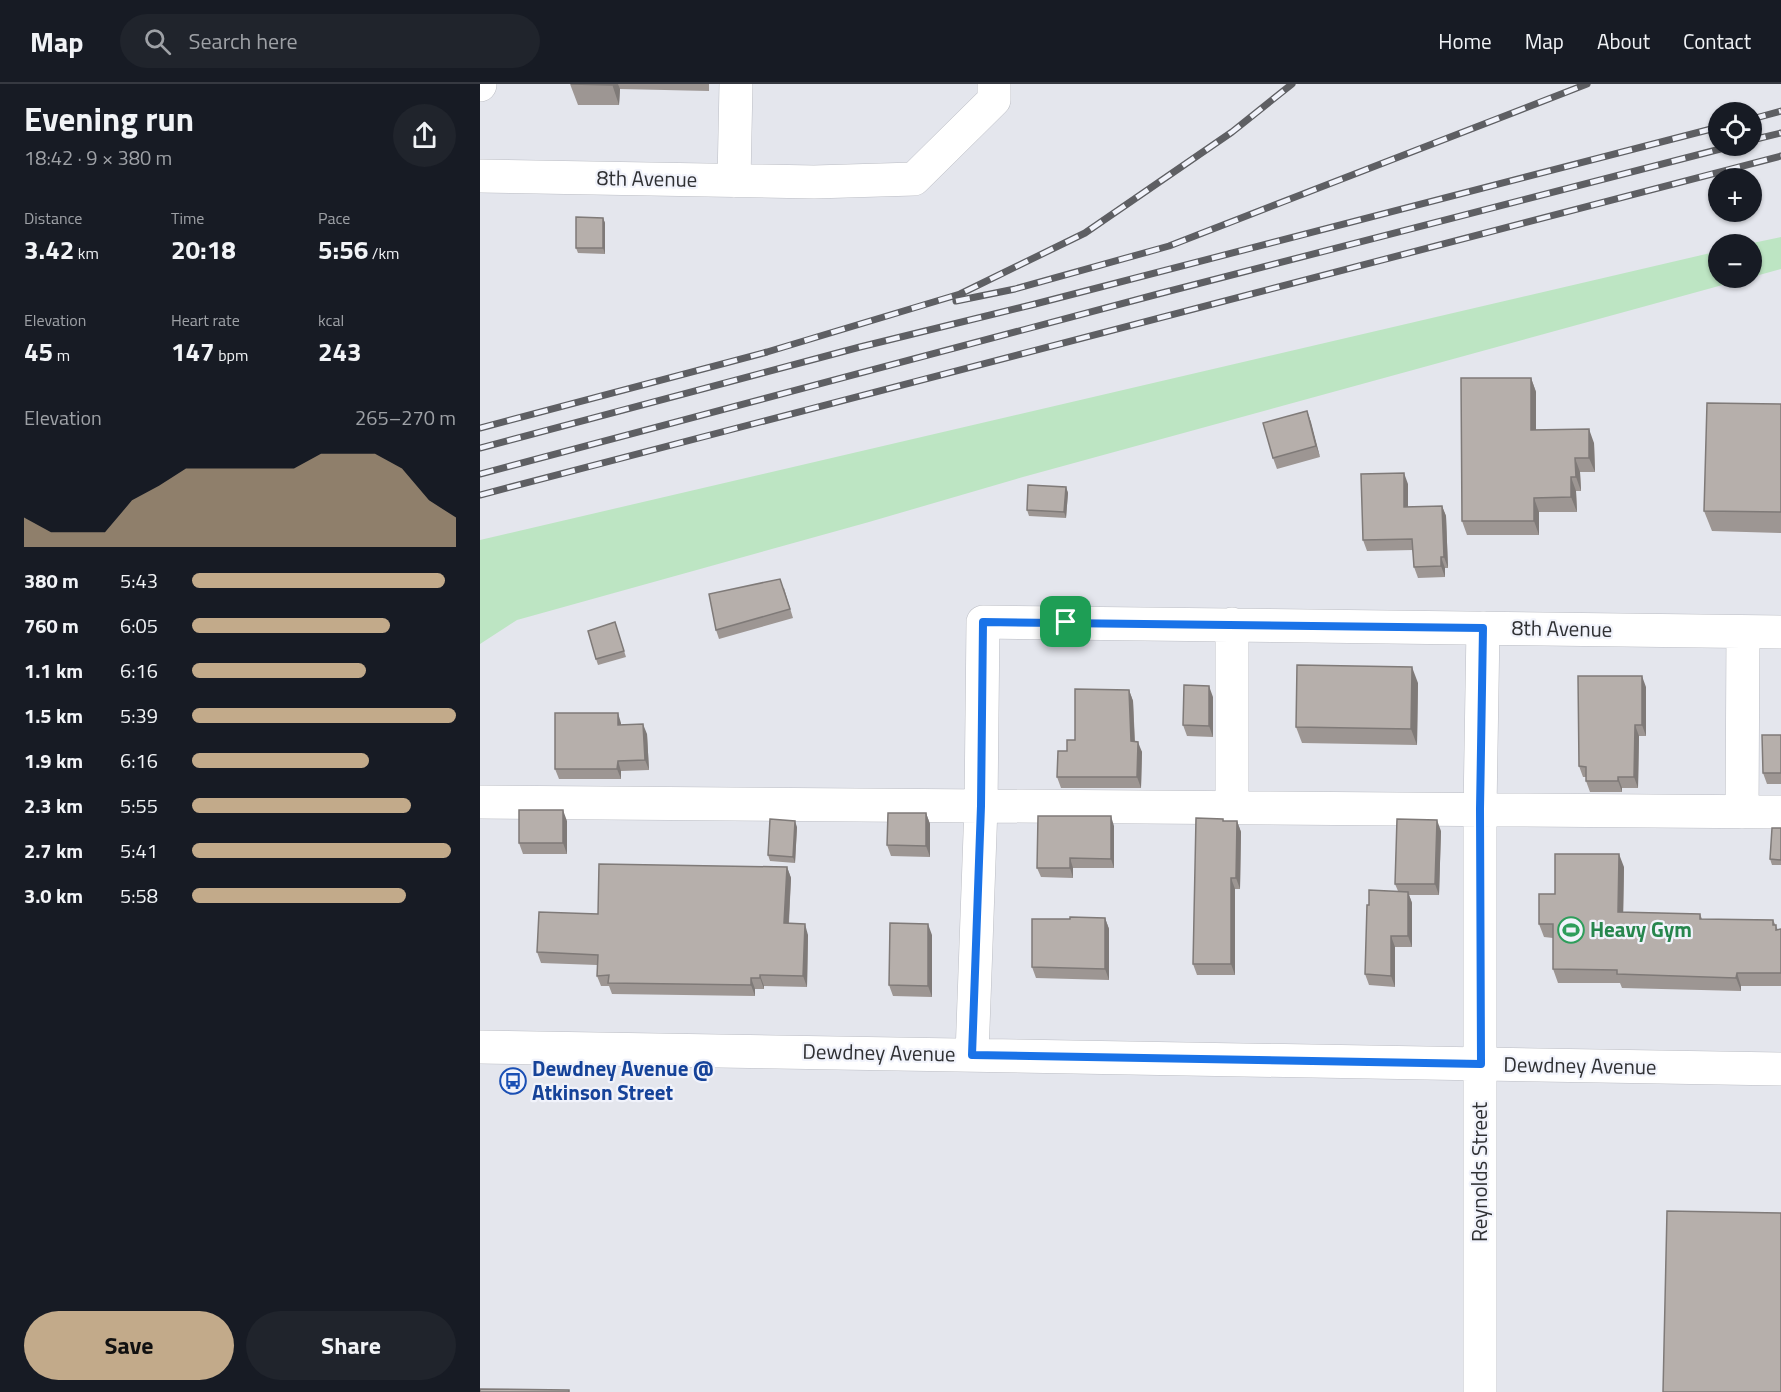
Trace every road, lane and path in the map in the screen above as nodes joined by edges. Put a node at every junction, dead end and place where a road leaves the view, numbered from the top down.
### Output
1 (736, 84) edge
2 (994, 84) edge
3 (480, 176) edge
4 (734, 181) junction
5 (1232, 624) junction
6 (1483, 628) junction
7 (1743, 632) junction
8 (1781, 632) edge
9 (480, 802) edge
10 (981, 806) junction
11 (1232, 808) junction
12 (1480, 809) junction
13 (1742, 812) junction
14 (1781, 812) edge
15 (480, 1047) edge
16 (972, 1055) junction
17 (1481, 1064) junction
18 (1781, 1069) edge
19 (1480, 1392) edge

1 - 4 street
2 - 4 street, 8th Avenue
3 - 4 street, 8th Avenue
5 - 6 street, 8th Avenue
5 - 10 street, 8th Avenue
5 - 11 street
6 - 7 street, 8th Avenue
6 - 12 street, Reynolds Street
7 - 8 street, 8th Avenue
7 - 13 street
9 - 10 street
10 - 11 street
10 - 16 street
11 - 12 street
12 - 13 street
12 - 17 street, Reynolds Street
13 - 14 street
15 - 16 street, Dewdney Avenue
16 - 17 street, Dewdney Avenue
17 - 18 street, Dewdney Avenue
17 - 19 street, Reynolds Street

